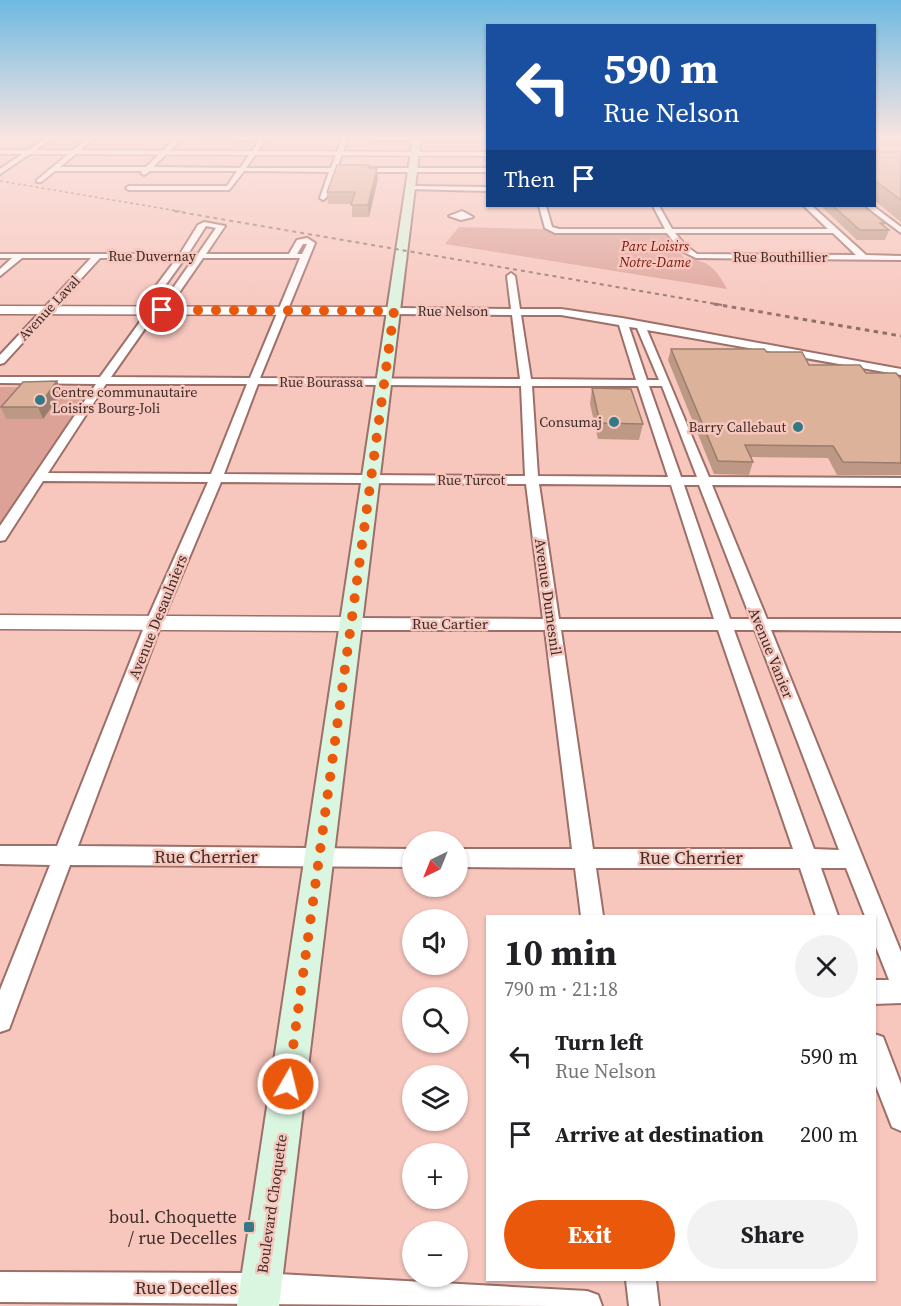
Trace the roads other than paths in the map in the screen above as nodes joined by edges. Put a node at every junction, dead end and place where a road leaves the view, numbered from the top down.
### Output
1 (409, 199) edge
2 (463, 199) edge
3 (543, 207) edge
4 (657, 207) edge
5 (809, 207) edge
6 (870, 207) edge
7 (462, 213) dead end
8 (836, 231) junction
9 (901, 231) edge
10 (671, 232) junction
11 (0, 256) edge
12 (20, 256) junction
13 (98, 256) junction
14 (200, 256) junction
15 (292, 256) junction
16 (304, 256) junction
17 (182, 257) junction
18 (863, 258) junction
19 (901, 258) edge
20 (0, 273) edge
21 (511, 276) dead end
22 (0, 310) edge
23 (48, 310) junction
24 (153, 310) junction
25 (281, 311) junction
26 (394, 311) junction
27 (517, 312) junction
28 (622, 321) junction
29 (640, 325) junction
30 (0, 360) edge
31 (634, 360) junction
32 (656, 361) junction
33 (901, 372) edge
34 (0, 380) edge
35 (103, 382) junction
36 (254, 382) junction
37 (384, 382) junction
38 (526, 382) junction
39 (666, 383) junction
40 (642, 384) junction
41 (40, 477) junction
42 (215, 480) junction
43 (371, 480) junction
44 (532, 480) junction
45 (676, 480) junction
46 (702, 481) junction
47 (901, 482) edge
48 (0, 537) edge
49 (0, 622) edge
50 (154, 622) junction
51 (351, 624) junction
52 (552, 624) junction
53 (724, 624) junction
54 (760, 624) junction
55 (901, 625) edge
56 (0, 855) edge
57 (64, 856) junction
58 (320, 857) junction
59 (402, 858) edge
60 (468, 858) edge
61 (584, 858) junction
62 (806, 858) junction
63 (852, 859) junction
64 (592, 915) edge
65 (827, 915) edge
66 (874, 915) edge
67 (876, 919) edge
68 (901, 981) edge
69 (901, 991) edge
70 (876, 992) edge
71 (0, 1020) edge
72 (876, 1051) edge
73 (901, 1118) edge
74 (641, 1281) edge
75 (0, 1287) edge
76 (259, 1297) edge
77 (587, 1306) edge
78 (644, 1306) edge

1 - 26 main road, Boulevard Choquette
2 - 7 street
3 - 10 street
4 - 10 street, Rue Bouthillier
5 - 8 street
6 - 9 street
8 - 10 street
8 - 18 street
10 - 18 street, Rue Bouthillier
11 - 12 street, Rue Duvernay
12 - 13 street, Rue Duvernay
12 - 20 street
13 - 17 street, Rue Duvernay
13 - 23 street, Avenue Laval
14 - 15 street, Rue Duvernay
14 - 17 street, Rue Duvernay
14 - 17 street
14 - 24 street
15 - 16 street, Rue Duvernay
15 - 16 street
16 - 25 street, Avenue Desaulniers
17 - 24 street
18 - 19 street, Rue Bouthillier
21 - 27 street, Avenue Dumesnil
22 - 23 street, Rue Nelson
23 - 24 street, Rue Nelson
23 - 30 street, Avenue Laval
24 - 25 street, Rue Nelson
24 - 35 street
25 - 26 street, Rue Nelson
25 - 36 street, Avenue Desaulniers
26 - 27 street, Rue Nelson
26 - 37 main road, Boulevard Choquette
27 - 28 street, Rue Nelson
27 - 38 street, Avenue Dumesnil
28 - 29 street, Rue Nelson
28 - 31 street
29 - 32 street, Avenue Vanier
29 - 33 street, Rue Nelson
31 - 32 street
31 - 40 street
32 - 39 street, Avenue Vanier
34 - 35 street, Rue Bourassa
35 - 36 street, Rue Bourassa
35 - 41 street
36 - 37 street, Rue Bourassa
36 - 42 street, Avenue Desaulniers
37 - 38 street, Rue Bourassa
37 - 43 main road, Boulevard Choquette
38 - 40 street, Rue Bourassa
38 - 44 street, Avenue Dumesnil
39 - 40 street, Rue Bourassa
39 - 46 street, Avenue Vanier
40 - 45 street
41 - 42 street, Rue Turcot
41 - 48 street
42 - 43 street, Rue Turcot
42 - 50 street, Avenue Desaulniers
43 - 44 street, Rue Turcot
43 - 51 main road, Boulevard Choquette
44 - 45 street, Rue Turcot
44 - 52 street, Avenue Dumesnil
45 - 46 street, Rue Turcot
45 - 53 street
46 - 47 street, Rue Turcot
46 - 54 street, Avenue Vanier
49 - 50 street, Rue Cartier
50 - 51 street, Rue Cartier
50 - 57 street, Avenue Desaulniers
51 - 52 street, Rue Cartier
51 - 58 main road, Boulevard Choquette
52 - 53 street, Rue Cartier
52 - 61 street, Avenue Dumesnil
53 - 54 street, Rue Cartier
53 - 62 street
54 - 55 street, Rue Cartier
54 - 63 street, Avenue Vanier
56 - 57 street, Rue Cherrier
57 - 58 street, Rue Cherrier
57 - 71 street, Avenue Desaulniers
58 - 59 street, Rue Cherrier
58 - 76 main road, Boulevard Choquette
60 - 61 street, Rue Cherrier
61 - 62 street, Rue Cherrier
61 - 64 street, Avenue Dumesnil
62 - 63 street, Rue Cherrier
62 - 65 street
63 - 66 street, Avenue Vanier
67 - 68 street, Avenue Vanier
69 - 70 street
72 - 73 street
74 - 78 street
75 - 76 street, Rue Decelles
76 - 77 street, Rue Decelles

